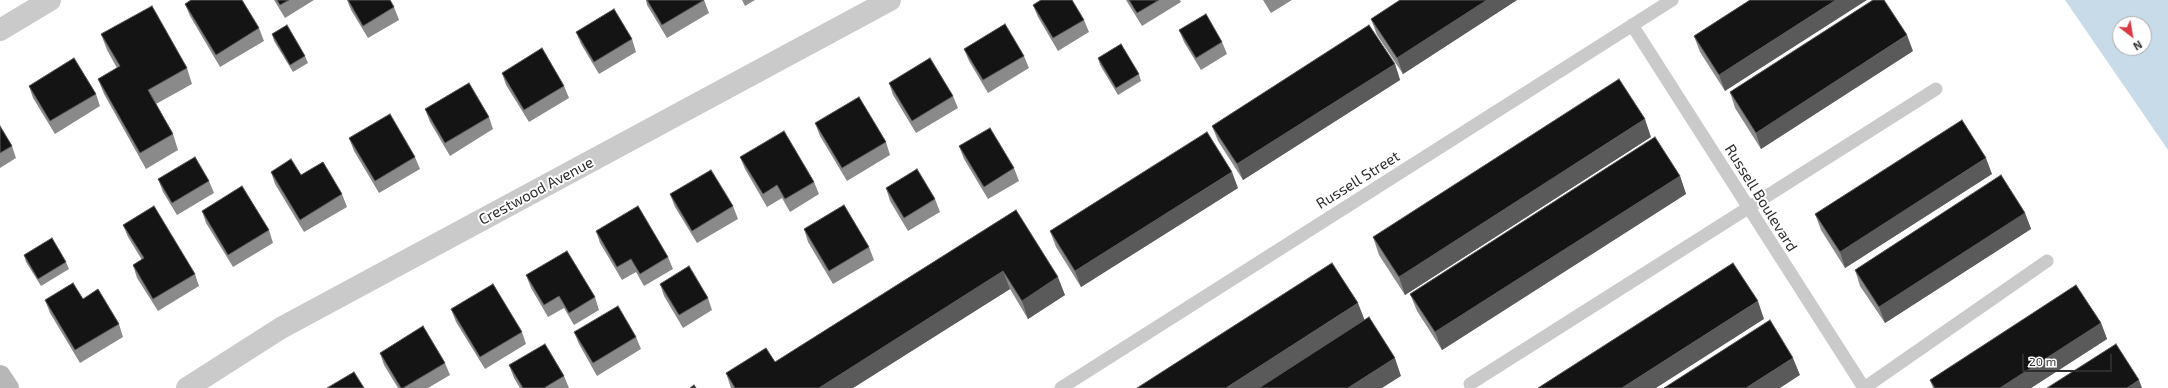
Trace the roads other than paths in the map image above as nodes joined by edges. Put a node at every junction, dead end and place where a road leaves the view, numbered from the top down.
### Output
1 (50, 0) edge
2 (890, 0) edge
3 (1672, 0) edge
4 (1632, 25) junction
5 (0, 30) edge
6 (1936, 89) dead end
7 (1750, 209) junction
8 (2047, 261) dead end
9 (0, 376) edge
10 (1470, 384) dead end
11 (1063, 387) edge
12 (8, 388) edge
13 (187, 388) edge
14 (1864, 388) edge

1 - 5 street
2 - 13 street, Crestwood Avenue
3 - 4 lane, Russell Street
4 - 7 lane, Russell Boulevard
4 - 11 lane, Russell Street
6 - 7 lane
7 - 10 lane
7 - 14 lane, Russell Boulevard
8 - 14 lane
9 - 12 street

